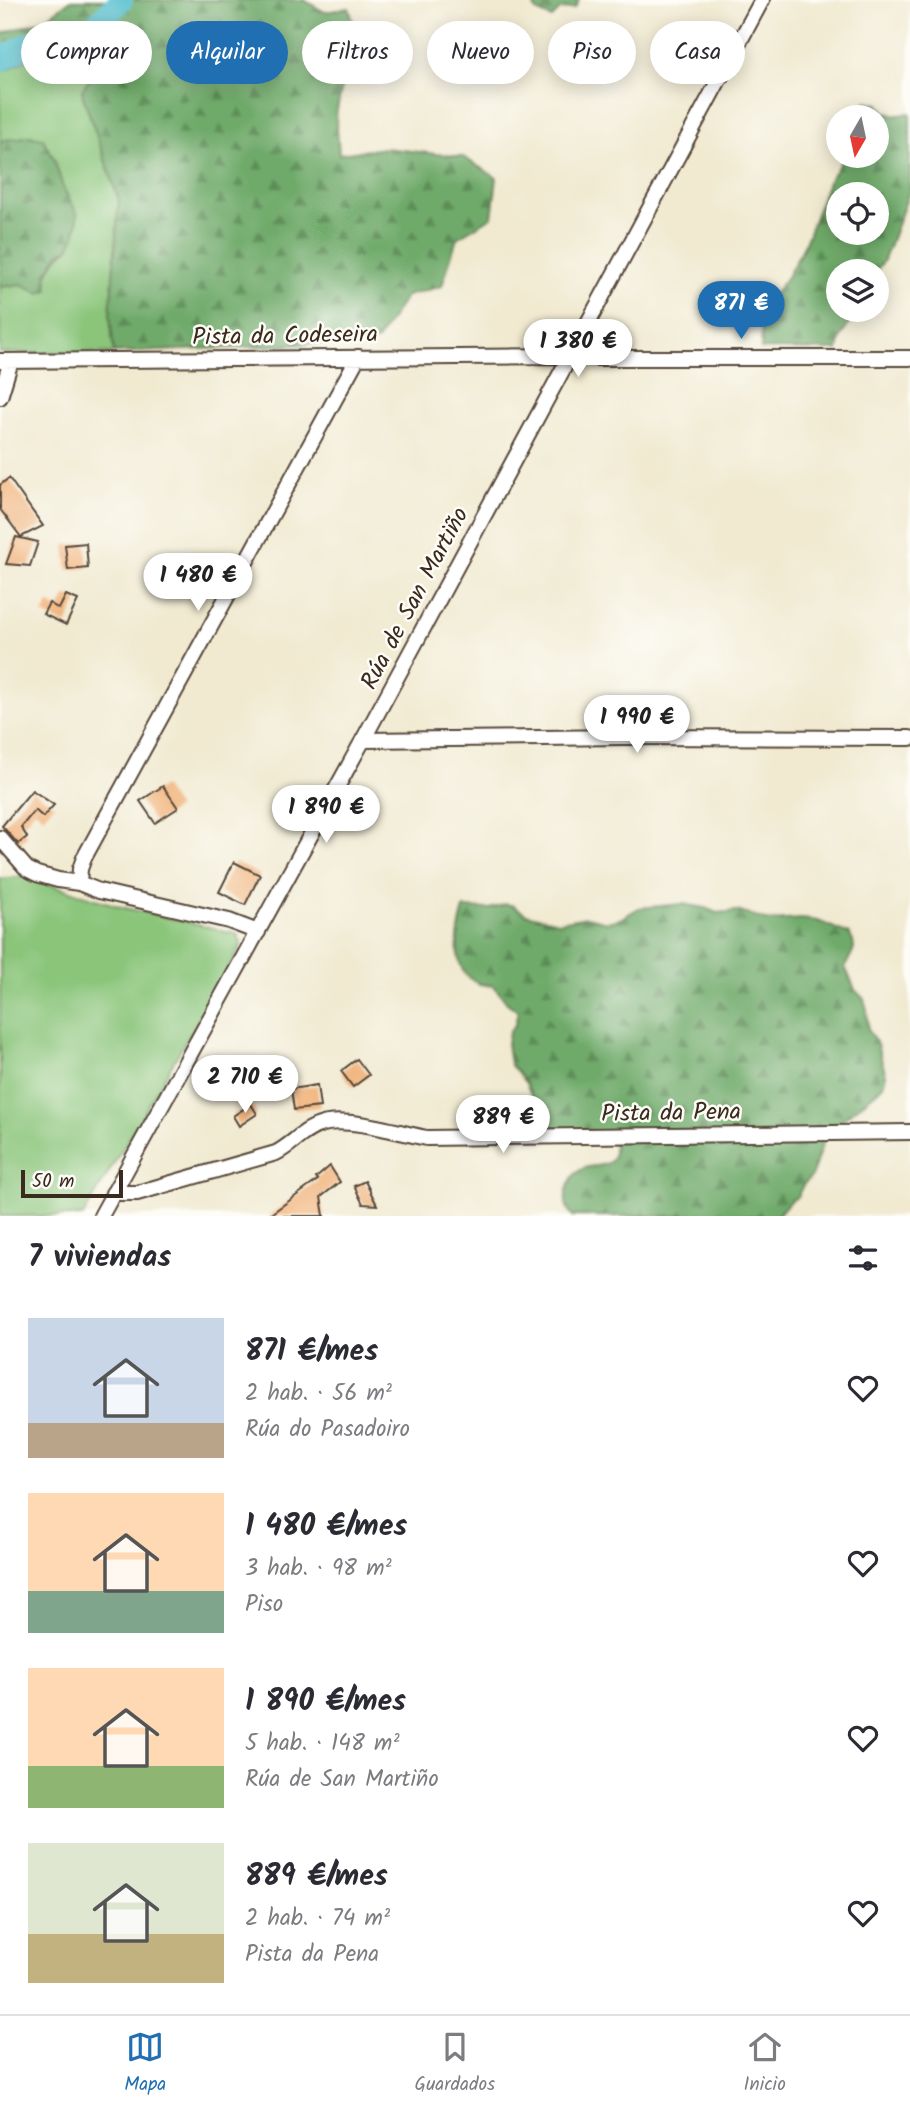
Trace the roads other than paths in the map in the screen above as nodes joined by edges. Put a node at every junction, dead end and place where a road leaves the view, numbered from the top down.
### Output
1 (762, 0) edge
2 (571, 356) junction
3 (358, 357) junction
4 (910, 358) edge
5 (5, 361) edge
6 (0, 397) edge
7 (910, 738) edge
8 (363, 740) junction
9 (0, 838) edge
10 (79, 883) junction
11 (258, 932) junction
12 (910, 1132) edge
13 (113, 1194) junction
14 (101, 1216) edge

1 - 2 street, Rúa de San Martiño
2 - 3 street, Pista da Codeseira
2 - 4 street, Pista da Codeseira
2 - 8 street, Rúa de San Martiño
3 - 5 street, Pista da Codeseira
3 - 10 street
5 - 6 street
7 - 8 street
8 - 11 street, Rúa de San Martiño
9 - 10 street
10 - 11 street
11 - 13 street, Rúa de San Martiño
12 - 13 street, Pista da Pena
13 - 14 street, Rúa de San Martiño

